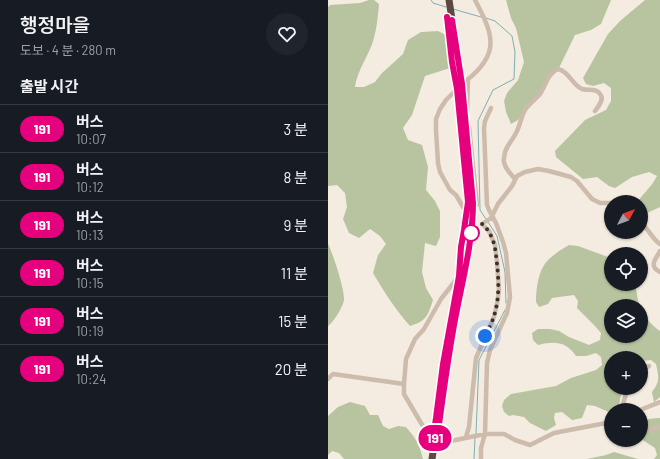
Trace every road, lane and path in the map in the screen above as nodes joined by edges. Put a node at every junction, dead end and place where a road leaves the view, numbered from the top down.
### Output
1 (445, 0) edge
2 (449, 0) edge
3 (475, 0) edge
4 (449, 19) junction
5 (463, 84) junction
6 (491, 108) dead end
7 (595, 111) dead end
8 (515, 179) junction
9 (604, 203) edge
10 (466, 213) junction
11 (492, 217) junction
12 (648, 230) edge
13 (660, 244) edge
14 (660, 251) edge
15 (660, 272) edge
16 (459, 276) junction
17 (328, 379) edge
18 (404, 384) junction
19 (660, 402) edge
20 (648, 407) edge
21 (604, 423) edge
22 (660, 427) edge
23 (648, 430) edge
24 (483, 435) junction
25 (468, 437) junction
26 (435, 439) junction
27 (432, 459) edge
28 (481, 459) edge

1 - 4 highway
2 - 4 highway
3 - 5 street
4 - 5 highway
5 - 10 highway
5 - 10 street
5 - 26 highway
6 - 11 street
7 - 8 street
8 - 9 street
8 - 11 street
10 - 16 highway
11 - 24 street
11 - 25 street
12 - 13 street
14 - 15 street
16 - 18 street
16 - 26 highway
17 - 18 street
18 - 26 street
19 - 20 street
21 - 24 street
22 - 23 street
24 - 25 street
24 - 28 street
25 - 26 street
26 - 27 highway

